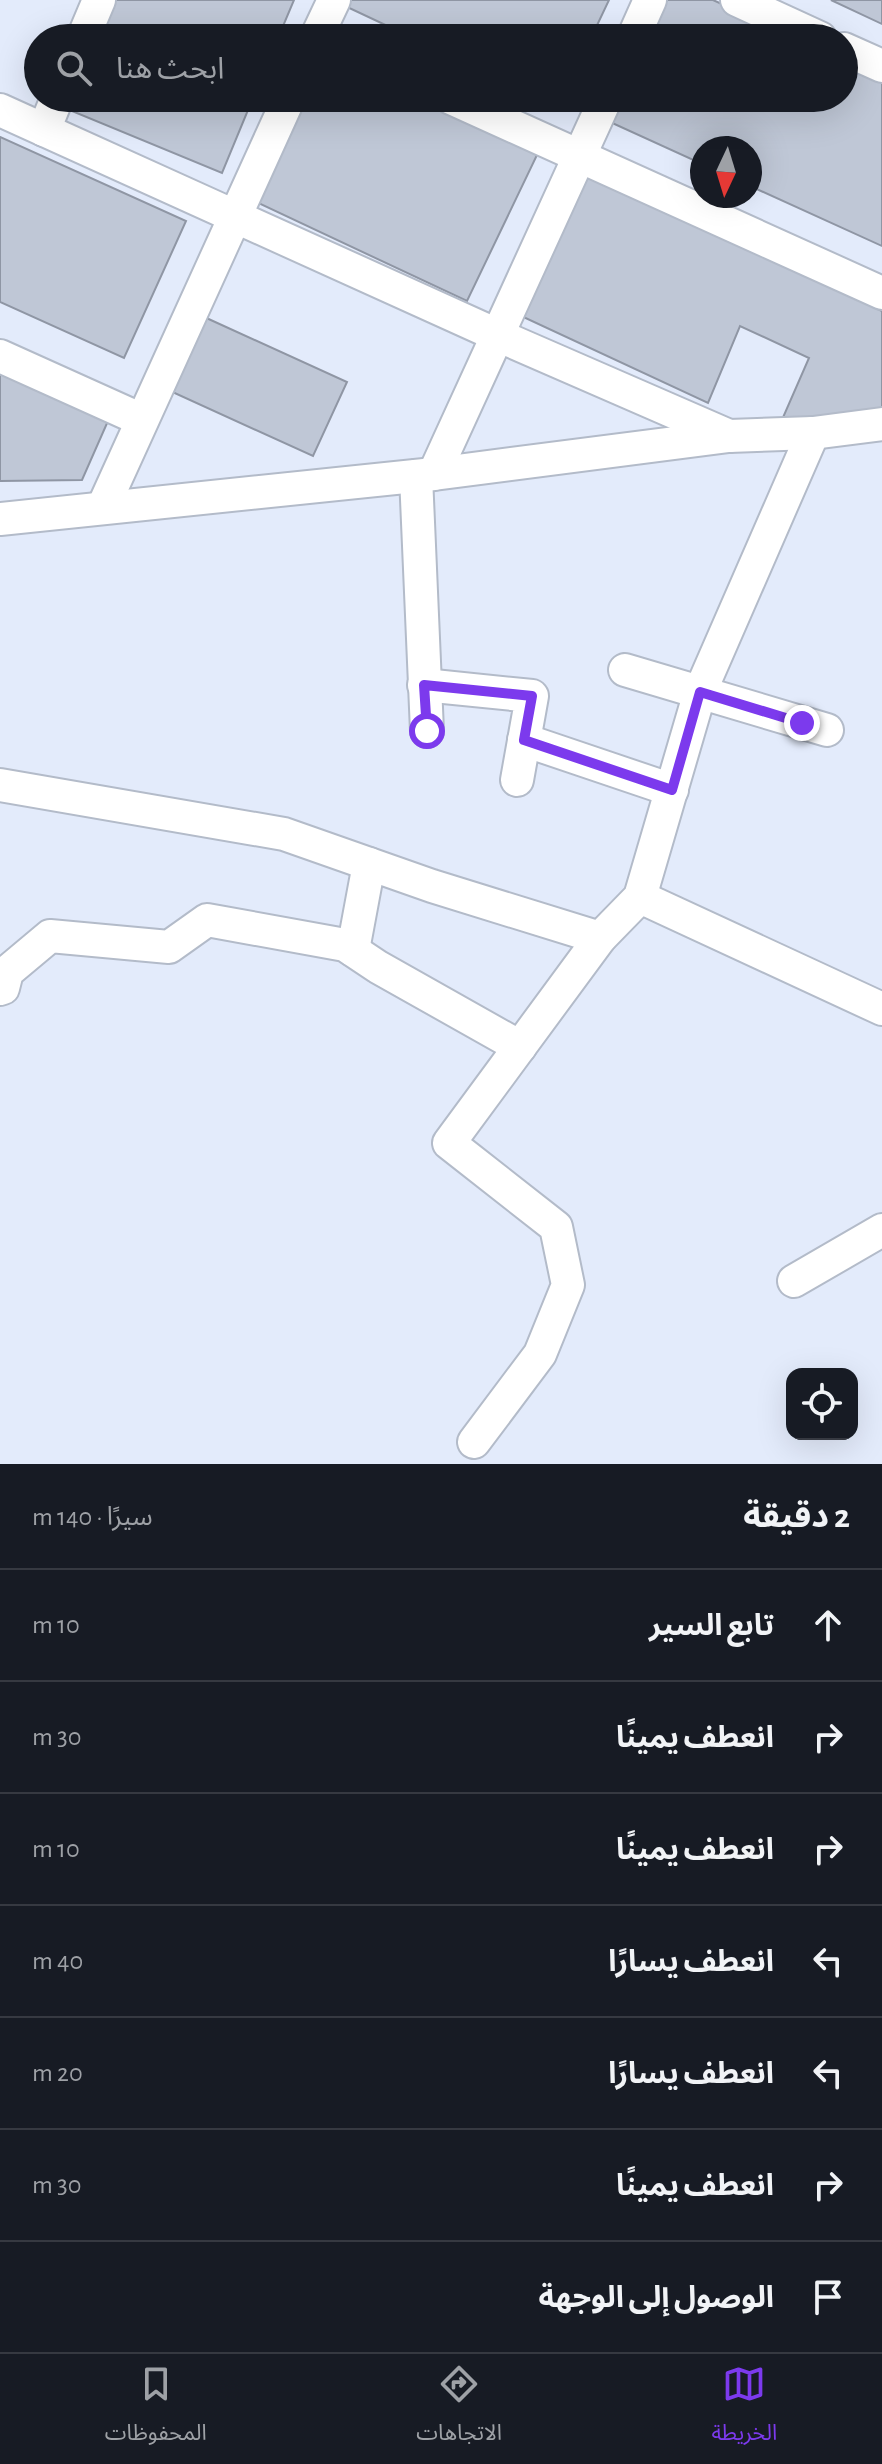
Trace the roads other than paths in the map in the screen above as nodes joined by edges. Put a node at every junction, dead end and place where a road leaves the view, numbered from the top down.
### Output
1 (99, 0) edge
2 (334, 0) edge
3 (650, 0) edge
4 (737, 0) edge
5 (89, 24) edge
6 (323, 24) edge
7 (639, 24) edge
8 (789, 24) edge
9 (858, 55) edge
10 (882, 66) edge
11 (0, 110) edge
12 (51, 112) edge
13 (283, 112) edge
14 (482, 112) edge
15 (599, 112) edge
16 (44, 130) junction
17 (579, 156) junction
18 (235, 216) junction
19 (882, 293) edge
20 (497, 335) junction
21 (0, 356) edge
22 (142, 420) junction
23 (882, 424) edge
24 (813, 433) junction
25 (729, 436) junction
26 (425, 475) junction
27 (103, 507) junction
28 (0, 519) edge
29 (625, 670) dead end
30 (424, 685) junction
31 (700, 692) junction
32 (827, 730) dead end
33 (427, 731) dead end
34 (524, 740) junction
35 (517, 780) dead end
36 (0, 785) edge
37 (672, 790) junction
38 (369, 864) junction
39 (640, 897) junction
40 (600, 938) junction
41 (353, 950) junction
42 (0, 989) edge
43 (882, 1009) edge
44 (520, 1047) junction
45 (882, 1230) edge
46 (794, 1281) dead end
47 (474, 1442) dead end

1 - 5 street
2 - 6 street
3 - 7 street
4 - 8 street
9 - 10 street
11 - 16 street
12 - 16 street
13 - 18 street
14 - 17 street
15 - 17 street
16 - 18 street
17 - 19 street
17 - 20 street
18 - 20 street
18 - 22 street
20 - 25 street
20 - 26 street
21 - 22 street
22 - 27 street
23 - 24 street
24 - 25 street
24 - 31 street
25 - 26 street
26 - 27 street
26 - 30 street
27 - 28 street
29 - 31 street
30 - 33 street
30 - 34 street
31 - 32 street
31 - 37 street
34 - 35 street
34 - 37 street
36 - 38 street
37 - 39 street
38 - 40 street
38 - 41 street
39 - 40 street
39 - 43 street
40 - 44 street
41 - 42 street
41 - 44 street
44 - 47 street
45 - 46 street

